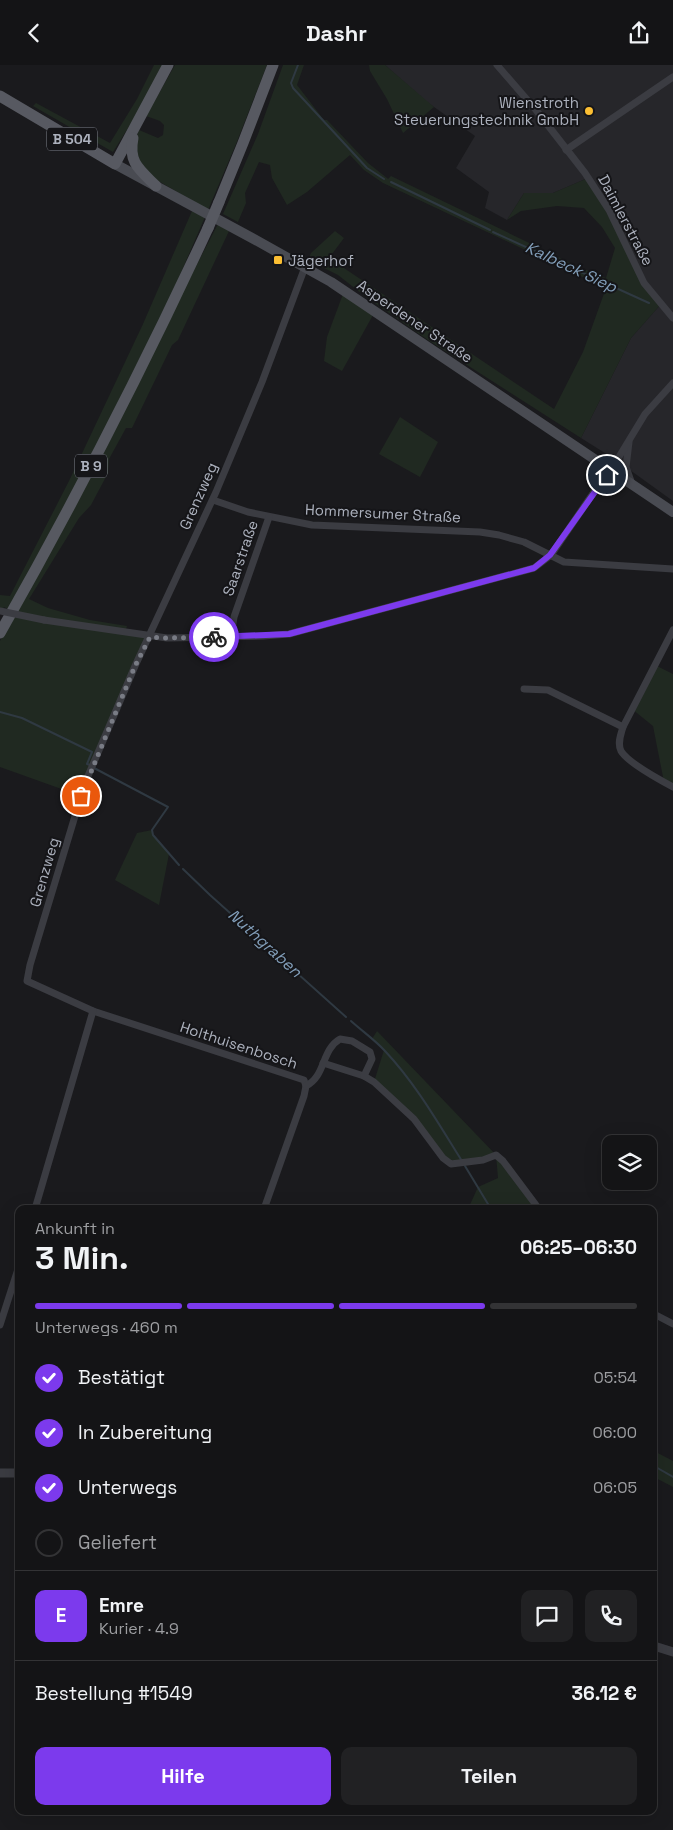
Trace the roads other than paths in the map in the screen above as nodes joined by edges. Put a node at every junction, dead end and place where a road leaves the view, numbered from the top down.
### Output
1 (168, 65) edge
2 (273, 65) edge
3 (497, 65) edge
4 (673, 77) edge
5 (0, 96) edge
6 (134, 129) junction
7 (566, 150) junction
8 (116, 164) junction
9 (156, 186) junction
10 (305, 267) junction
11 (673, 318) edge
12 (673, 383) edge
13 (629, 439) junction
14 (611, 469) junction
15 (632, 484) junction
16 (213, 500) junction
17 (673, 512) edge
18 (269, 517) junction
19 (550, 555) junction
20 (673, 569) edge
21 (0, 611) edge
22 (673, 630) edge
23 (0, 633) edge
24 (150, 637) junction
25 (231, 637) junction
26 (524, 689) dead end
27 (623, 727) junction
28 (673, 787) edge
29 (93, 1011) junction
30 (323, 1063) junction
31 (364, 1076) junction
32 (306, 1086) junction
33 (37, 1205) edge
34 (265, 1205) edge
35 (536, 1205) edge
36 (15, 1278) edge
37 (657, 1316) edge
38 (673, 1324) edge
39 (0, 1325) edge
40 (0, 1473) edge
41 (15, 1473) edge
42 (657, 1647) edge
43 (673, 1652) edge

1 - 6 main road
2 - 23 main road, B 9, bridge
3 - 7 street, Daimlerstraße
4 - 7 street
5 - 8 main road, Asperdener Straße / B 504
6 - 8 main road
6 - 9 main road
7 - 11 street, Daimlerstraße
8 - 9 main road, Asperdener Straße
9 - 10 main road, Asperdener Straße
10 - 14 main road, Asperdener Straße
10 - 16 street, Grenzweg
12 - 13 street
13 - 14 street
13 - 15 street
14 - 15 main road, Asperdener Straße
14 - 19 street
15 - 17 main road, Asperdener Straße
16 - 18 street, Hommersumer Straße
16 - 24 street, Grenzweg
18 - 19 street, Hommersumer Straße
18 - 25 street, Saarstraße
19 - 20 street, Hommersumer Straße
19 - 25 street
21 - 24 street, bridge
22 - 27 street
24 - 25 street
24 - 29 street, Grenzweg
26 - 27 street
27 - 28 street
29 - 32 street, Holthuisenbosch
29 - 33 street
30 - 31 street
30 - 31 street
30 - 32 street
31 - 35 street
32 - 34 street, Holthuisenbosch
36 - 39 street
37 - 38 street
40 - 41 street
42 - 43 street

